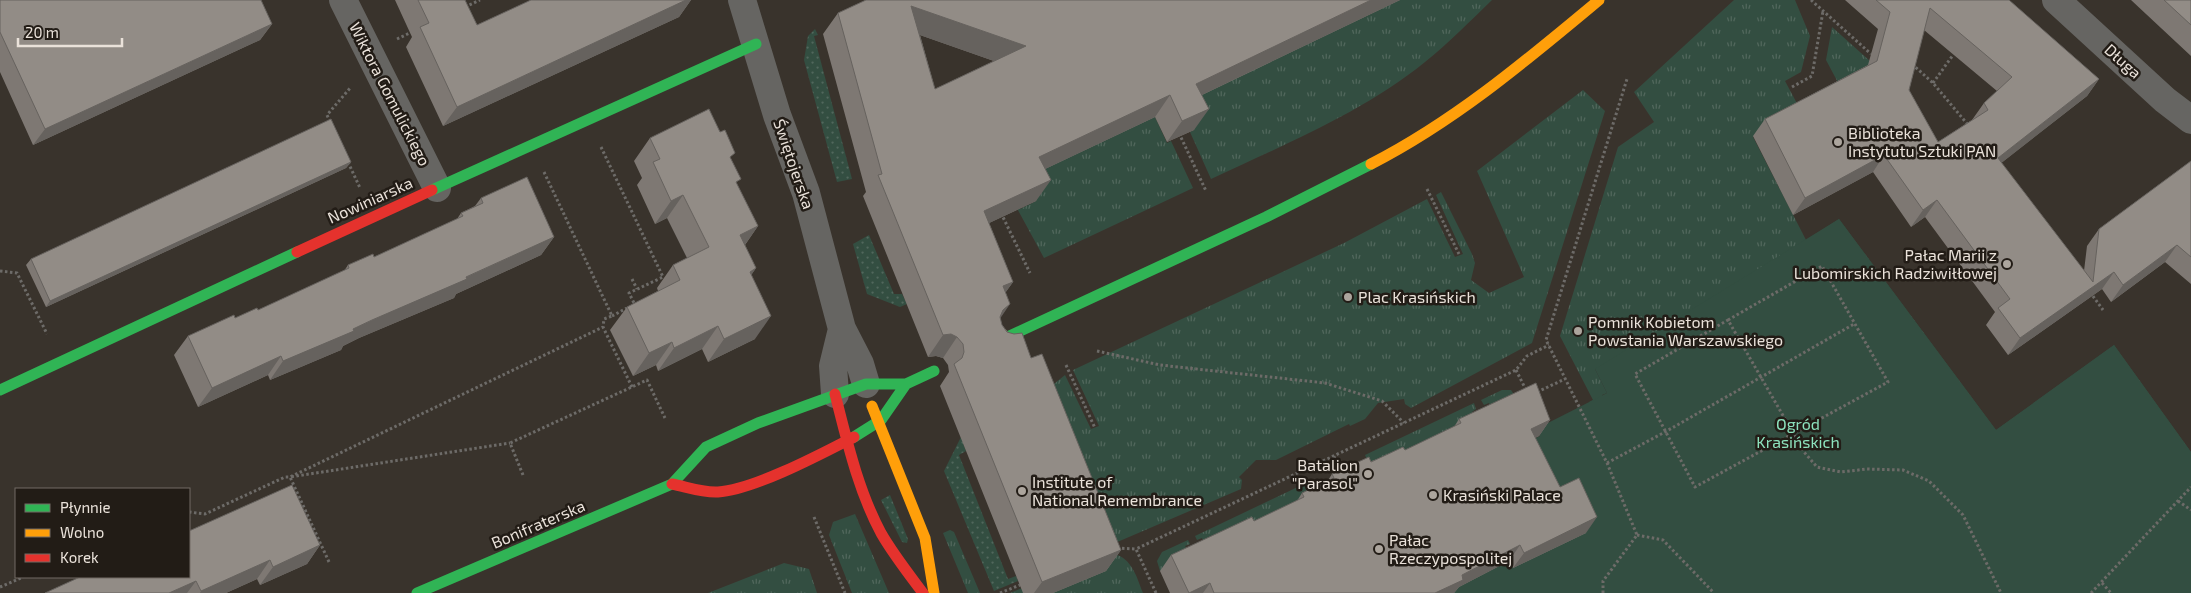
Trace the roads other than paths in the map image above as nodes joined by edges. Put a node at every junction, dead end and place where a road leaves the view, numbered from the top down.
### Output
1 (343, 0) edge
2 (742, 0) edge
3 (1599, 0) edge
4 (2056, 0) edge
5 (756, 44) junction
6 (2191, 120) edge
7 (437, 188) junction
8 (842, 329) junction
9 (1001, 340) edge
10 (934, 371) dead end
11 (866, 384) junction
12 (906, 384) junction
13 (0, 390) edge
14 (835, 394) junction
15 (878, 424) junction
16 (847, 440) junction
17 (672, 484) junction
18 (417, 593) edge
19 (923, 593) edge
20 (934, 593) edge

1 - 7 street, Wiktora Gomulickiego
2 - 5 street, Świętojerska
3 - 9 street
4 - 6 street, Długa
5 - 7 street, Nowiniarska
5 - 8 street, Świętojerska
7 - 13 street, Nowiniarska
8 - 11 street, Świętojerska
8 - 14 street, Świętojerska
10 - 12 street
11 - 12 street
11 - 14 street, Bonifraterska
11 - 15 street, Świętojerska
12 - 15 street
14 - 16 street, Świętojerska
14 - 17 street, Bonifraterska
15 - 16 street
15 - 20 street, Świętojerska
16 - 17 street
16 - 19 street, Świętojerska
17 - 18 street, Bonifraterska

